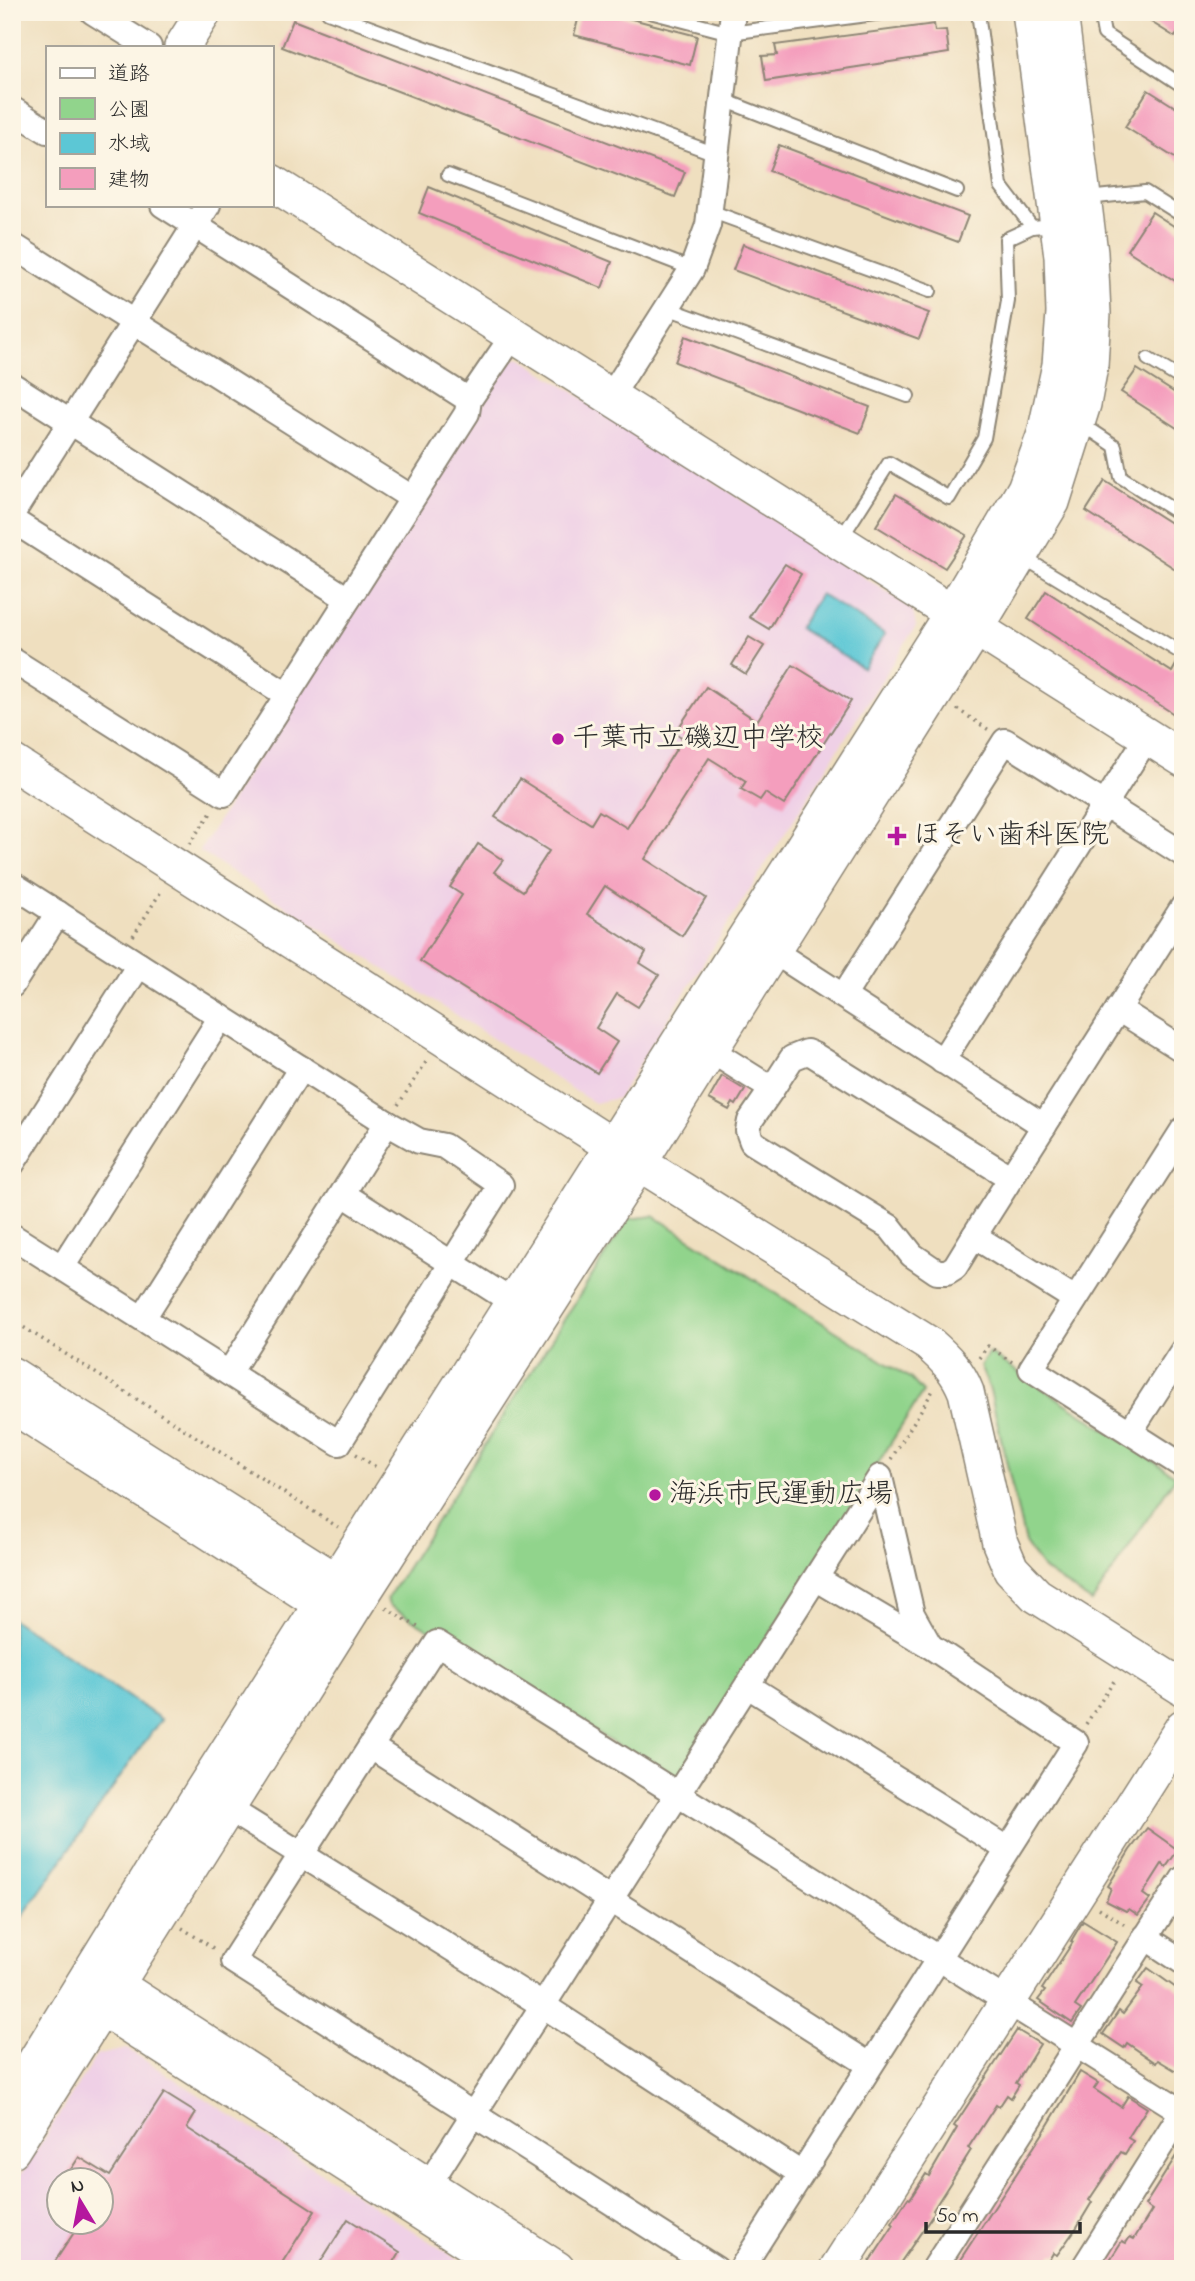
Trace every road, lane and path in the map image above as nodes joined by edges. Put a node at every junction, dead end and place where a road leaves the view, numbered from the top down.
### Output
1 (93, 12) edge
2 (204, 12) edge
3 (328, 12) edge
4 (650, 12) edge
5 (890, 12) edge
6 (978, 12) edge
7 (1030, 12) edge
8 (1060, 12) edge
9 (1100, 12) edge
10 (731, 23) edge
11 (147, 46) edge
12 (184, 46) edge
13 (1183, 86) edge
14 (723, 96) junction
15 (12, 109) edge
16 (46, 130) edge
17 (716, 154) junction
18 (448, 175) dead end
19 (273, 183) edge
20 (957, 191) dead end
21 (1083, 198) junction
22 (167, 206) edge
23 (710, 212) junction
24 (202, 215) edge
25 (1183, 216) edge
26 (1045, 226) junction
27 (12, 245) edge
28 (692, 269) junction
29 (930, 291) dead end
30 (667, 308) junction
31 (134, 322) junction
32 (514, 334) junction
33 (1148, 359) dead end
34 (1183, 380) edge
35 (12, 385) edge
36 (611, 396) junction
37 (908, 396) dead end
38 (470, 400) junction
39 (71, 422) junction
40 (1077, 429) junction
41 (412, 498) junction
42 (12, 514) edge
43 (1183, 516) edge
44 (12, 520) edge
45 (839, 542) junction
46 (1020, 555) junction
47 (348, 598) junction
48 (964, 621) junction
49 (1183, 654) edge
50 (12, 660) edge
51 (287, 695) junction
52 (948, 704) dead end
53 (1148, 736) junction
54 (1005, 741) junction
55 (1183, 759) edge
56 (12, 762) edge
57 (224, 794) junction
58 (1105, 805) junction
59 (185, 850) dead end
60 (1183, 854) edge
61 (12, 884) edge
62 (164, 888) dead end
63 (1183, 907) edge
64 (58, 914) junction
65 (760, 942) junction
66 (130, 960) junction
67 (12, 985) edge
68 (844, 995) junction
69 (1118, 1009) junction
70 (221, 1017) junction
71 (710, 1050) junction
72 (1183, 1050) edge
73 (429, 1057) dead end
74 (942, 1061) junction
75 (301, 1068) junction
76 (772, 1088) junction
77 (387, 1123) junction
78 (1044, 1126) junction
79 (1183, 1130) edge
80 (627, 1155) junction
81 (12, 1164) edge
82 (1011, 1178) junction
83 (342, 1194) junction
84 (12, 1236) edge
85 (974, 1236) junction
86 (452, 1263) junction
87 (62, 1267) junction
88 (1074, 1299) junction
89 (526, 1310) junction
90 (143, 1318) junction
91 (12, 1320) edge
92 (1183, 1350) edge
93 (973, 1366) dead end
94 (1031, 1369) junction
95 (229, 1373) junction
96 (12, 1375) edge
97 (934, 1389) dead end
98 (12, 1405) edge
99 (1130, 1432) junction
100 (339, 1443) junction
101 (1183, 1466) edge
102 (379, 1469) dead end
103 (880, 1477) junction
104 (342, 1529) dead end
105 (817, 1579) junction
106 (348, 1599) junction
107 (437, 1643) junction
108 (930, 1646) junction
109 (1117, 1676) dead end
110 (748, 1686) junction
111 (1183, 1688) edge
112 (1183, 1727) edge
113 (1076, 1743) junction
114 (371, 1747) junction
115 (679, 1795) junction
116 (227, 1808) junction
117 (1007, 1849) junction
118 (302, 1854) junction
119 (1183, 1879) edge
120 (611, 1900) junction
121 (1088, 1902) dead end
122 (174, 1923) dead end
123 (1145, 1937) junction
124 (938, 1957) junction
125 (233, 1961) junction
126 (1183, 1962) edge
127 (101, 1991) junction
128 (1006, 2001) junction
129 (544, 2006) junction
130 (1076, 2047) junction
131 (870, 2066) junction
132 (12, 2099) edge
133 (1182, 2112) edge
134 (474, 2114) junction
135 (12, 2150) edge
136 (800, 2173) junction
137 (421, 2197) junction
138 (510, 2269) edge
139 (557, 2269) edge
140 (716, 2269) edge
141 (741, 2269) edge
142 (837, 2269) edge
143 (934, 2269) edge
144 (1083, 2269) edge

1 - 11 street
2 - 12 street
3 - 17 lane
4 - 10 lane
5 - 10 lane
6 - 26 lane
7 - 26 street
8 - 21 street
9 - 13 lane
10 - 14 street
14 - 17 street
14 - 20 lane
15 - 16 street
17 - 23 street
18 - 28 lane
19 - 32 street
21 - 25 lane
21 - 40 street
22 - 24 street
23 - 28 street
23 - 29 lane
24 - 31 street
24 - 38 street
26 - 45 lane
26 - 48 street
27 - 31 street
28 - 30 street
30 - 36 street
30 - 37 lane
31 - 39 street
31 - 41 street
32 - 36 street
32 - 38 street
33 - 34 lane
35 - 39 street
36 - 45 street
38 - 41 street
39 - 42 street
39 - 47 street
40 - 43 lane
40 - 46 street
41 - 47 street
44 - 51 street
45 - 48 street
46 - 48 street
46 - 49 lane
47 - 51 street
48 - 53 street
48 - 65 street
50 - 57 street
51 - 57 street
52 - 54 path
53 - 55 street
53 - 58 street
54 - 58 street
54 - 68 street
56 - 80 street
57 - 59 path
58 - 60 street
58 - 74 street
61 - 64 street
62 - 66 path
63 - 69 street
64 - 66 street
64 - 67 street
65 - 68 street
65 - 71 street
65 - 80 street
66 - 70 street
66 - 81 street
68 - 74 street
69 - 72 street
69 - 78 street
70 - 75 street
70 - 87 street
71 - 76 street
71 - 80 street
73 - 77 path
74 - 78 street
75 - 77 street
75 - 90 street
76 - 82 street
76 - 85 street
77 - 83 street
77 - 86 street
78 - 82 street
79 - 88 street
80 - 89 street
80 - 111 street
82 - 85 street
83 - 86 street
83 - 95 street
84 - 87 street
85 - 88 street
86 - 89 street
86 - 100 street
87 - 90 street
88 - 94 street
89 - 106 street
90 - 95 street
91 - 104 path
92 - 99 street
93 - 94 path
94 - 99 street
95 - 100 street
96 - 106 street
97 - 103 path
98 - 106 street
99 - 101 street
100 - 102 path
103 - 105 street
103 - 108 street
105 - 108 street
105 - 110 street
106 - 107 path
106 - 116 street
106 - 127 street
107 - 114 street
107 - 115 street
108 - 113 street
109 - 113 path
110 - 115 street
110 - 117 street
112 - 128 street
113 - 117 street
114 - 118 street
114 - 120 street
115 - 120 street
115 - 124 street
116 - 118 street
116 - 127 street
117 - 124 street
118 - 125 street
118 - 129 street
119 - 123 street
120 - 129 street
120 - 131 street
121 - 123 path
122 - 125 path
123 - 126 street
123 - 130 street
124 - 128 street
124 - 131 street
125 - 134 street
127 - 132 street
127 - 135 street
127 - 137 street
128 - 130 street
128 - 142 street
129 - 134 street
129 - 136 street
130 - 133 street
130 - 143 street
131 - 136 street
133 - 144 street
134 - 137 street
134 - 140 street
136 - 141 street
137 - 138 street
137 - 139 street

